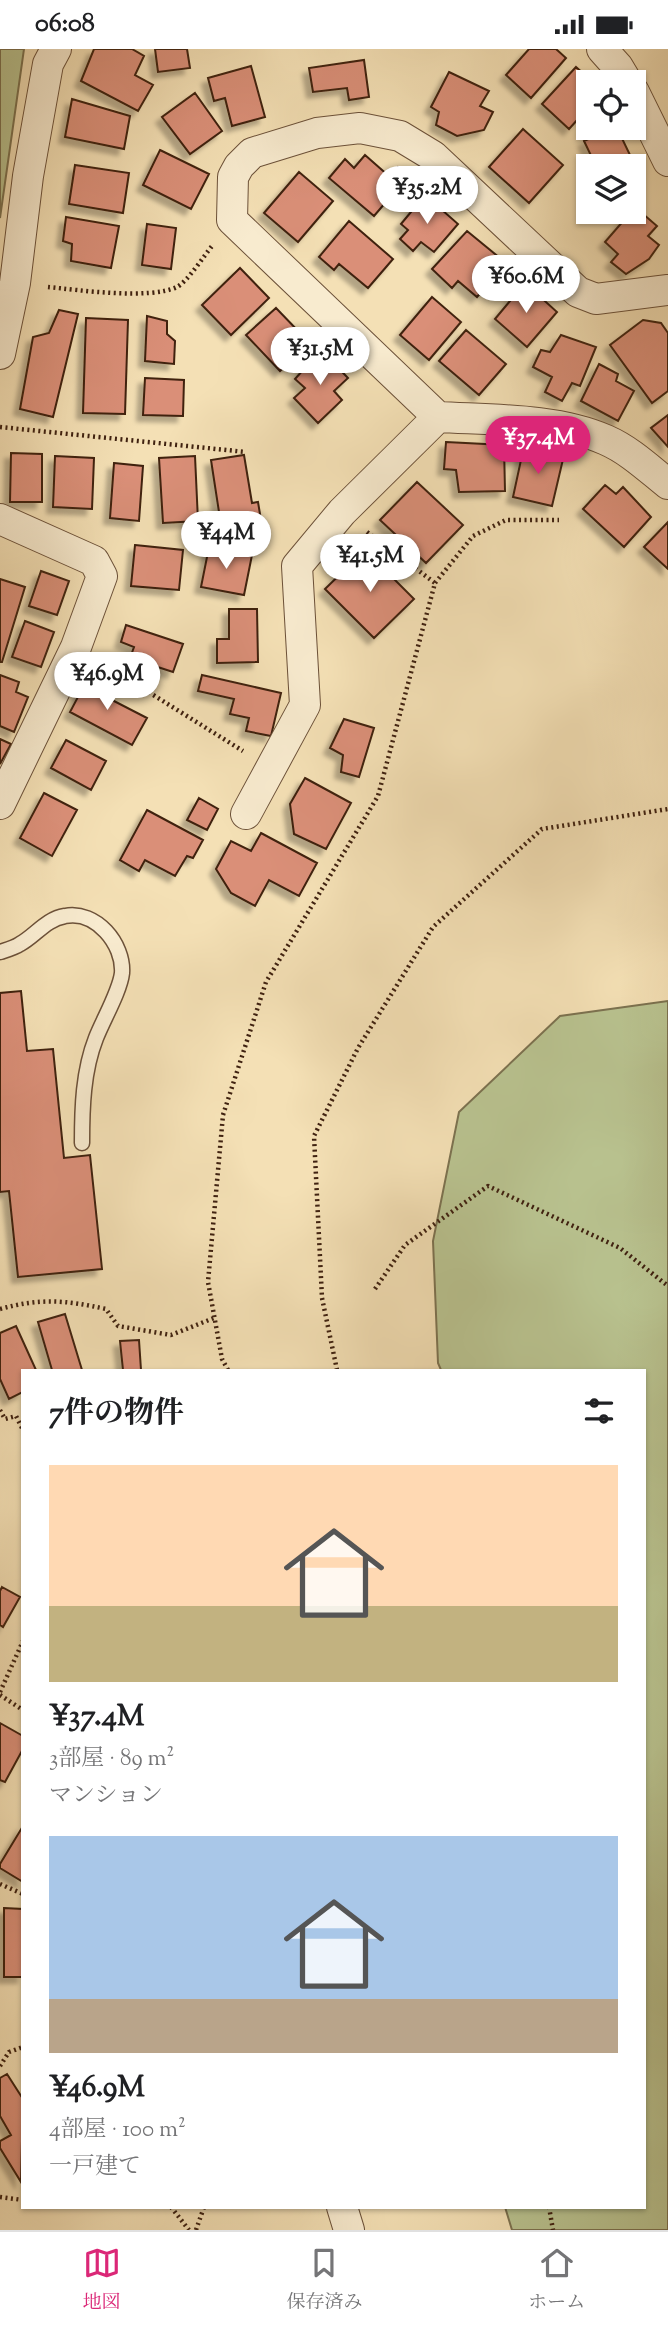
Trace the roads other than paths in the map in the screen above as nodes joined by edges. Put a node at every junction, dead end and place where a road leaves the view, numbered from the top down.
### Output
1 (55, 49) edge
2 (602, 49) edge
3 (620, 70) edge
4 (646, 116) edge
5 (668, 161) edge
6 (668, 290) edge
7 (0, 354) edge
8 (438, 417) junction
9 (668, 484) edge
10 (0, 520) edge
11 (0, 804) edge
12 (246, 814) dead end
13 (0, 952) edge
14 (82, 1143) dead end
15 (343, 2209) edge
16 (349, 2230) edge

1 - 7 street
2 - 3 street
4 - 5 street
6 - 8 street
8 - 9 street
8 - 12 street
10 - 11 street
13 - 14 lane
15 - 16 street

